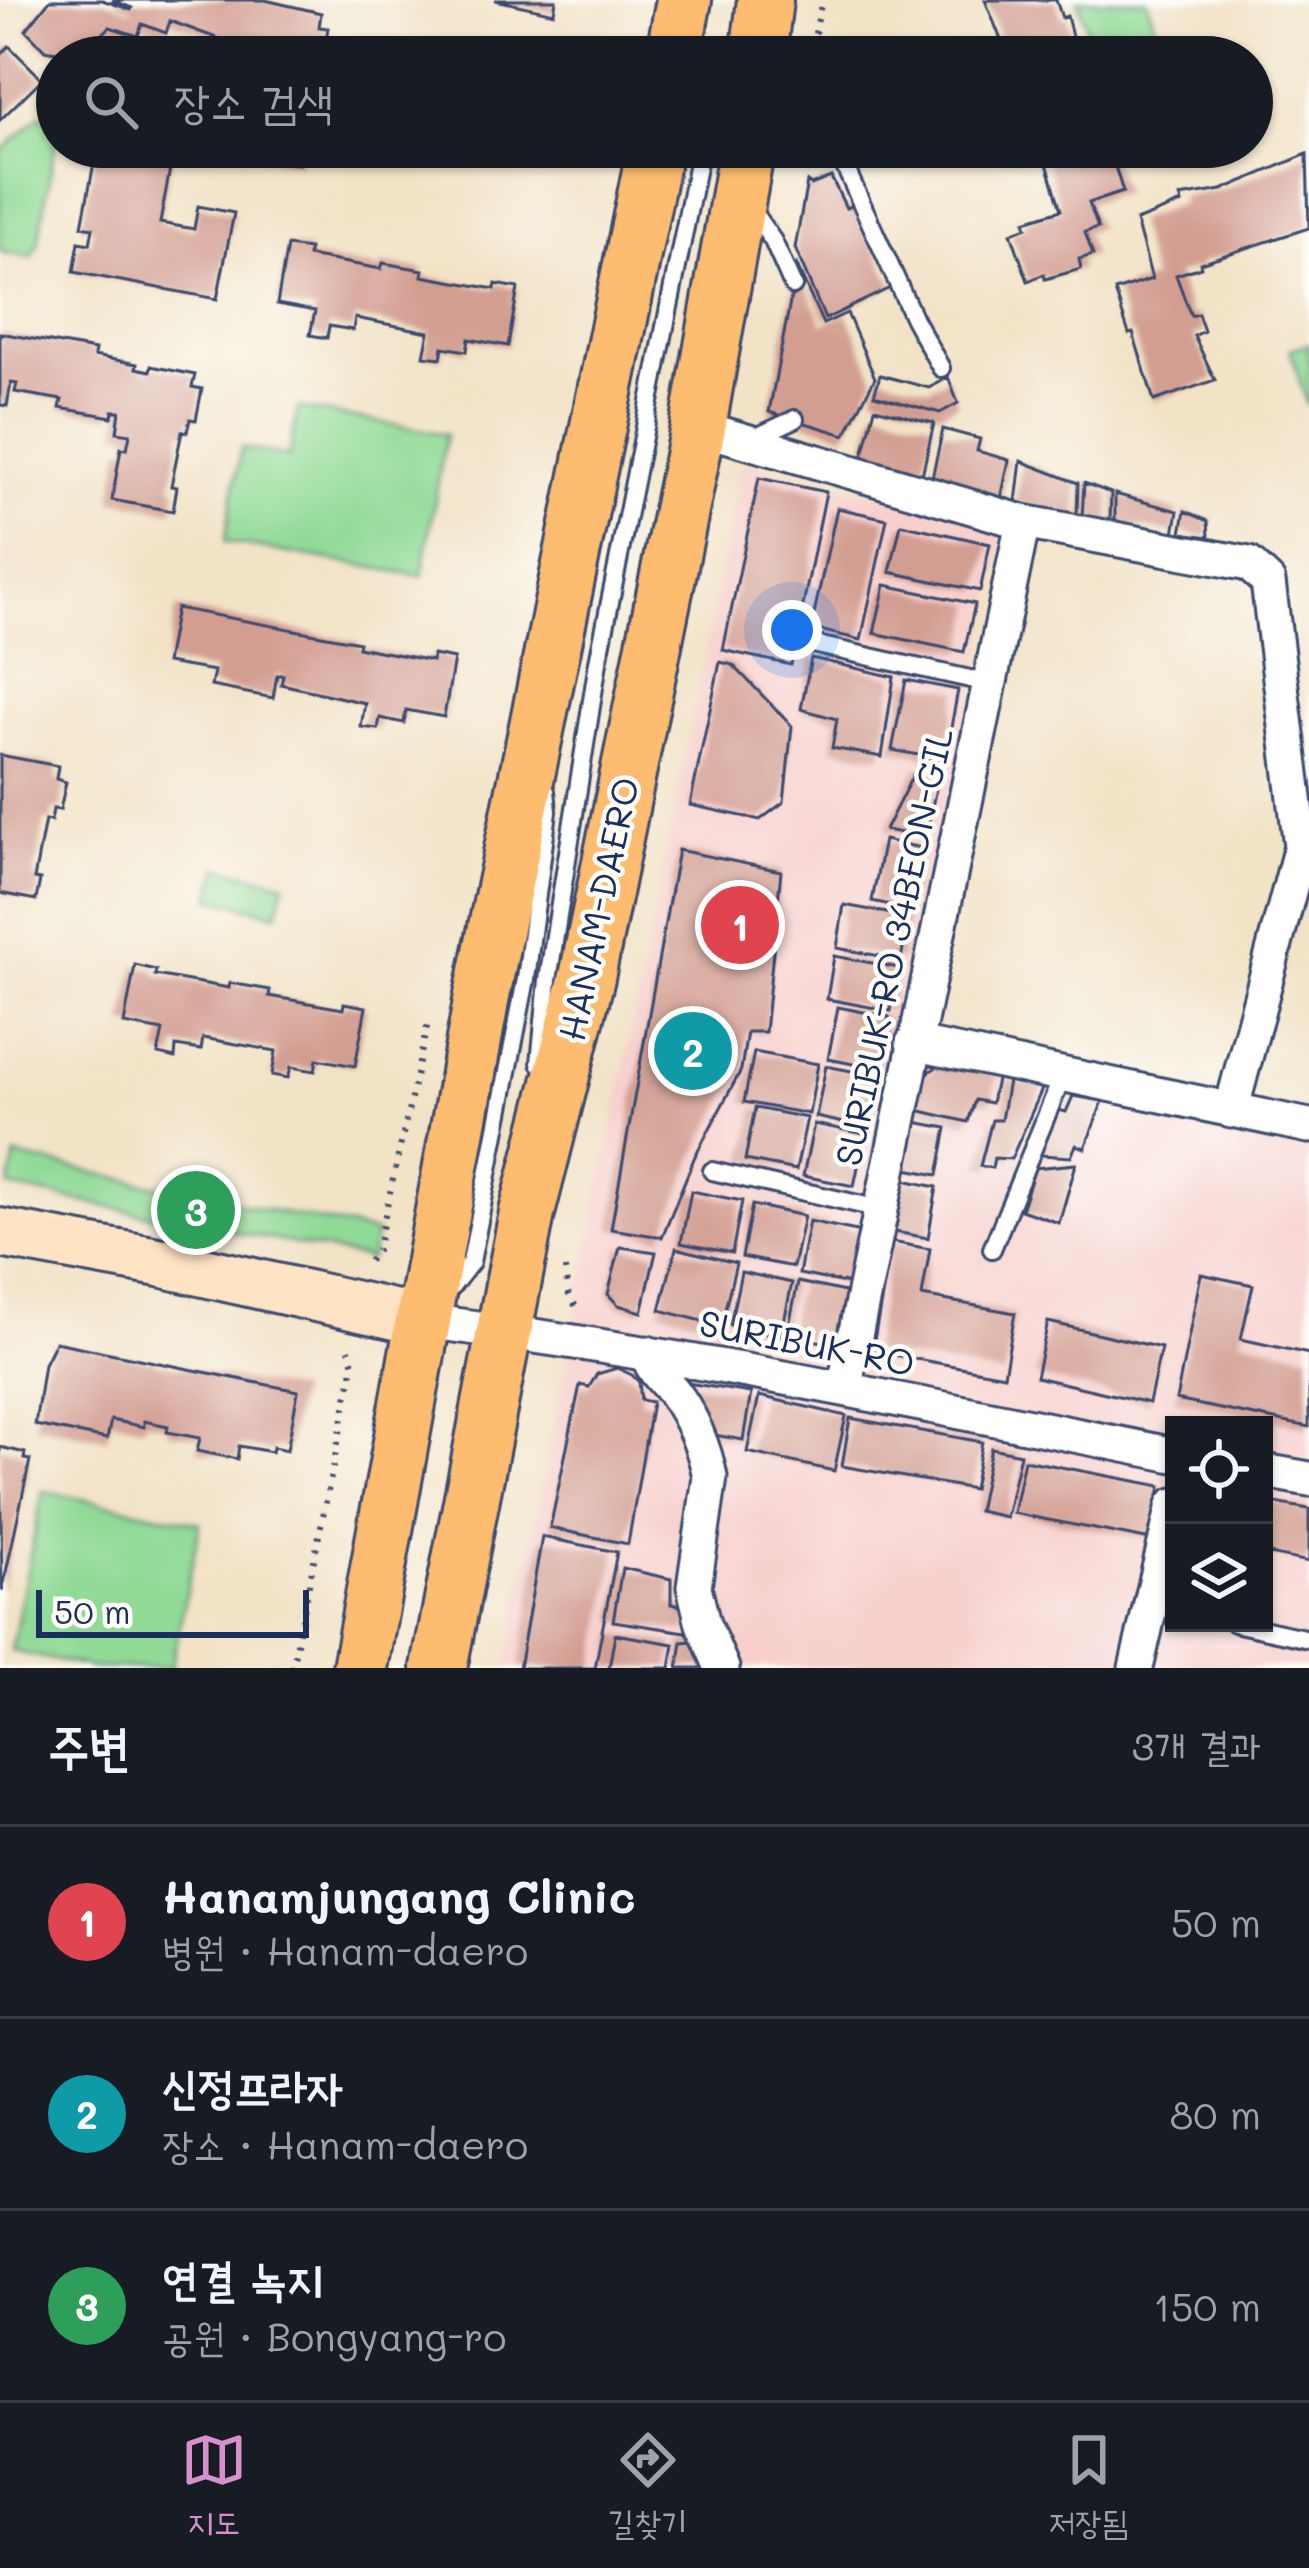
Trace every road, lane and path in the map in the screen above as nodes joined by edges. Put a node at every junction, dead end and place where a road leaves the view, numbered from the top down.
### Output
1 (684, 0) edge
2 (765, 0) edge
3 (822, 0) edge
4 (677, 36) edge
5 (749, 36) edge
6 (761, 36) edge
7 (815, 36) edge
8 (651, 168) edge
9 (697, 168) edge
10 (846, 168) edge
11 (744, 171) edge
12 (793, 286) dead end
13 (941, 368) dead end
14 (795, 419) dead end
15 (723, 434) junction
16 (1023, 522) junction
17 (808, 644) dead end
18 (988, 683) junction
19 (428, 1022) dead end
20 (913, 1043) junction
21 (539, 1073) dead end
22 (1063, 1075) junction
23 (537, 1096) dead end
24 (1231, 1111) junction
25 (1309, 1126) edge
26 (712, 1171) dead end
27 (880, 1209) junction
28 (527, 1213) junction
29 (0, 1233) edge
30 (992, 1249) dead end
31 (369, 1261) dead end
32 (424, 1321) junction
33 (503, 1331) junction
34 (347, 1347) dead end
35 (647, 1353) junction
36 (844, 1389) junction
37 (1165, 1453) edge
38 (1273, 1473) edge
39 (1309, 1479) edge
40 (1172, 1524) edge
41 (1162, 1608) edge
42 (1273, 1631) edge
43 (1309, 1639) edge
44 (292, 1668) edge
45 (360, 1668) edge
46 (439, 1668) edge
47 (722, 1668) edge
48 (1136, 1668) edge

1 - 4 main road
2 - 5 lane
2 - 6 main road
3 - 7 path
8 - 32 main road
9 - 21 lane
10 - 13 lane
11 - 12 lane
11 - 15 main road, HANAM-DAERO
14 - 15 lane
15 - 16 street
15 - 28 main road, HANAM-DAERO
16 - 18 street, SURIBUK-RO 34BEON-GIL
16 - 24 street
17 - 18 lane
18 - 20 street, SURIBUK-RO 34BEON-GIL
19 - 31 path
20 - 22 street
20 - 27 street, SURIBUK-RO 34BEON-GIL
22 - 24 street
22 - 30 lane
23 - 28 lane
24 - 25 street
26 - 27 lane
27 - 36 street, SURIBUK-RO 34BEON-GIL
28 - 33 main road, HANAM-DAERO
29 - 32 street
32 - 33 street, SURIBUK-RO
32 - 45 main road
33 - 35 street, SURIBUK-RO
33 - 46 main road, HANAM-DAERO
34 - 44 path
35 - 36 street, SURIBUK-RO
35 - 47 street
36 - 37 street, SURIBUK-RO
38 - 39 street
40 - 41 street
41 - 48 street
42 - 43 lane

